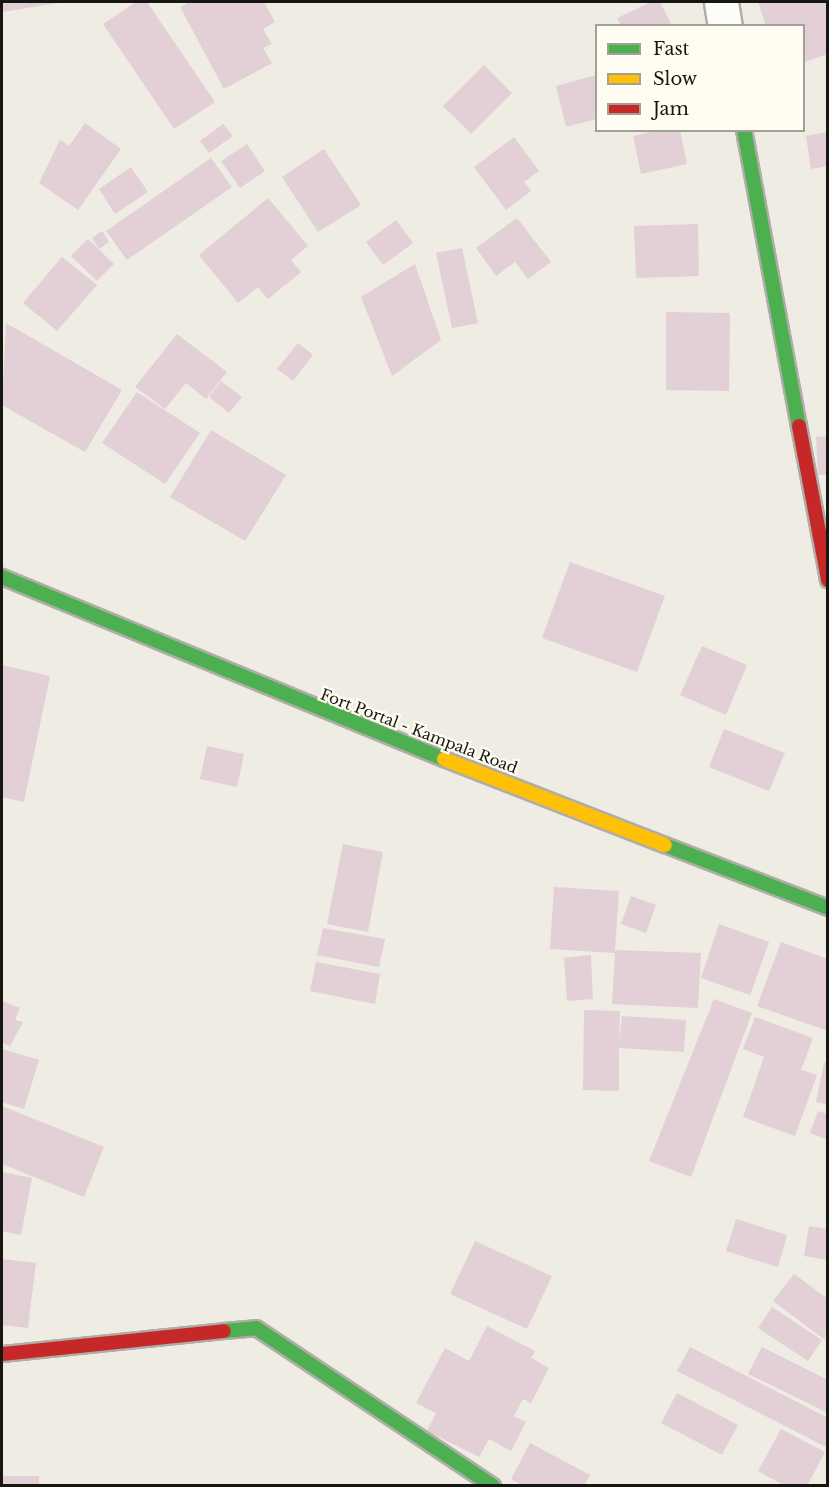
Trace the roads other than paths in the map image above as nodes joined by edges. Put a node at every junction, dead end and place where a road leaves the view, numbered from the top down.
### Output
1 (721, 2) edge
2 (725, 24) edge
3 (744, 132) edge
4 (2, 577) edge
5 (828, 580) edge
6 (828, 908) edge
7 (2, 1354) edge
8 (493, 1485) edge

1 - 2 street
3 - 5 street
4 - 6 street, Fort Portal - Kampala Road
7 - 8 street

